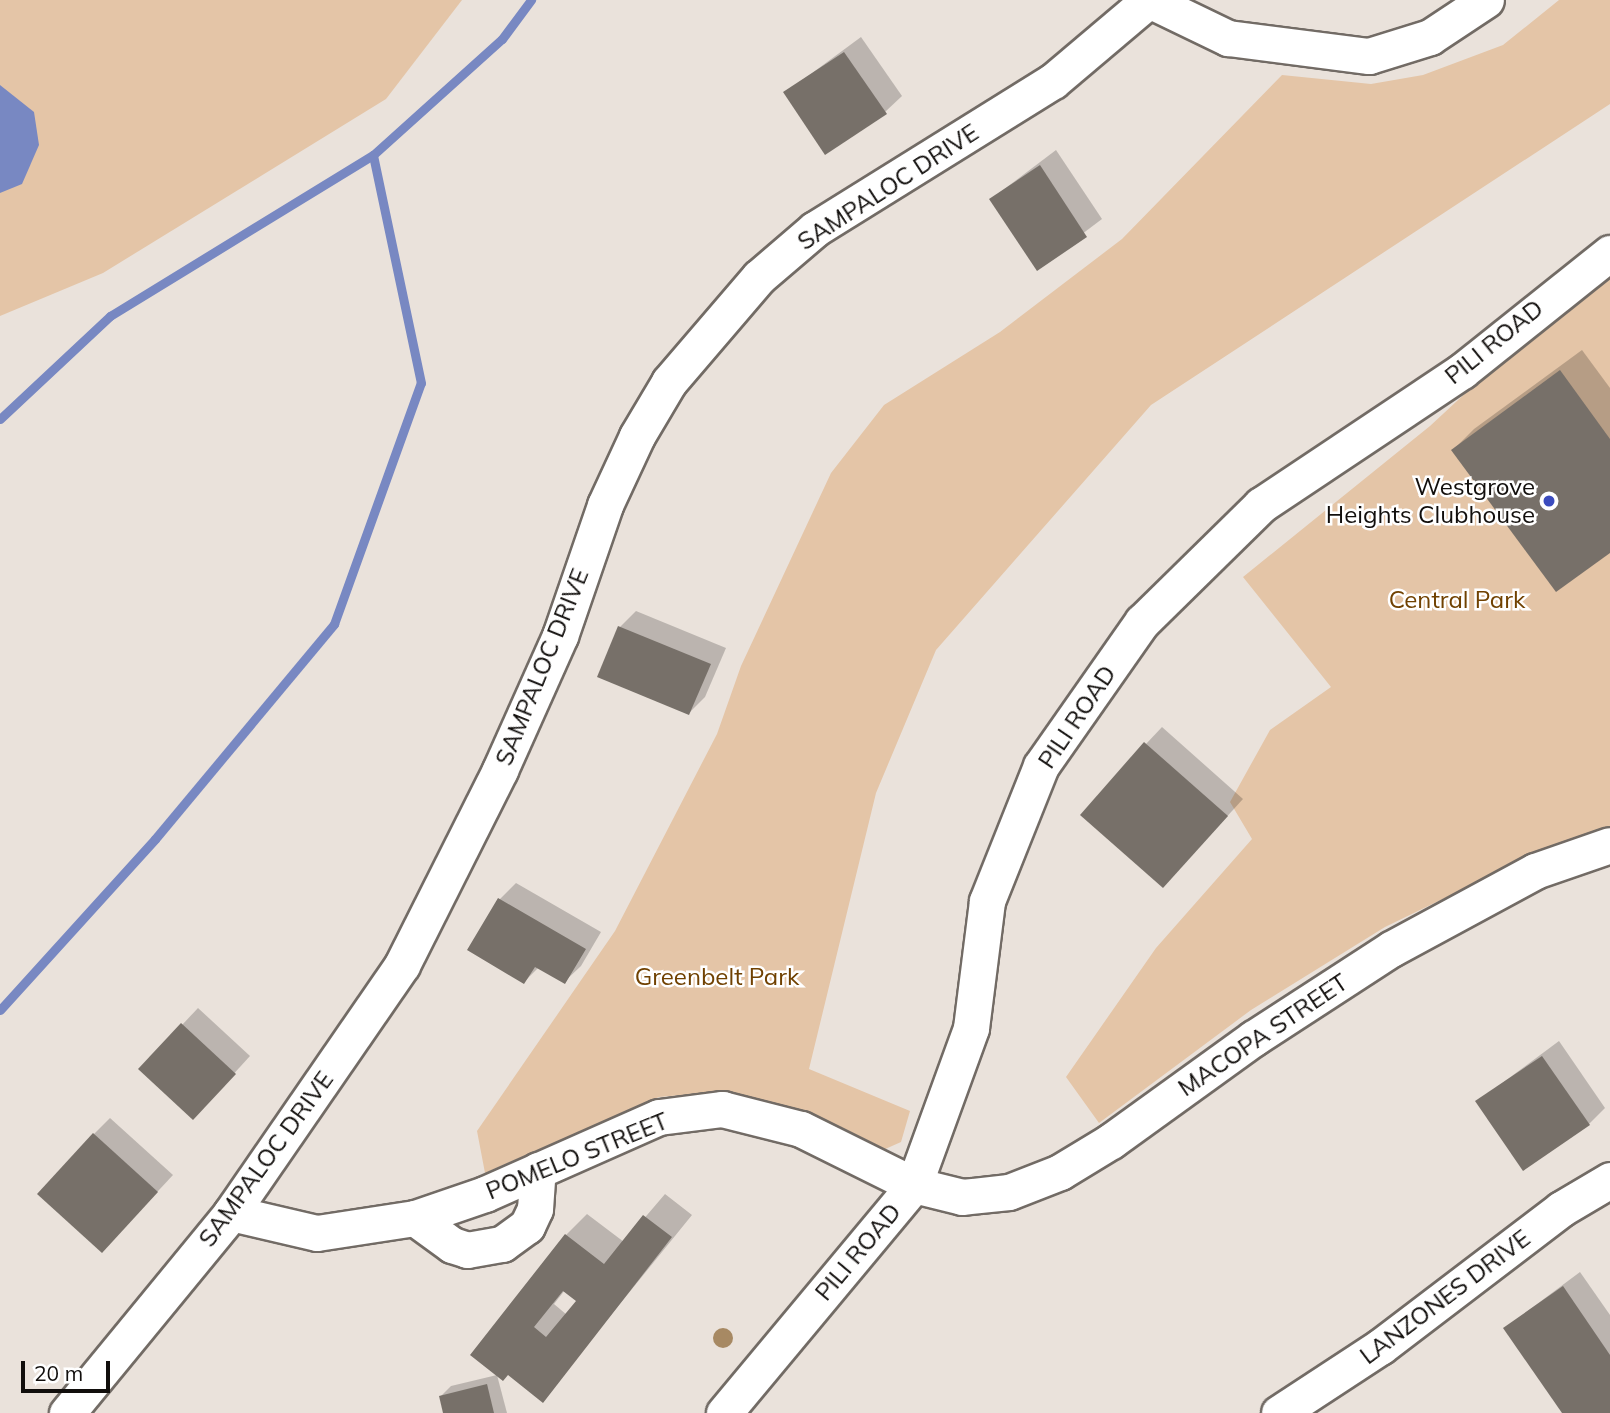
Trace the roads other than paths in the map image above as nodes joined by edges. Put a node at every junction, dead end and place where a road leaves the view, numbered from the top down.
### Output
1 (1149, 0) edge
2 (1486, 0) edge
3 (1610, 253) edge
4 (1610, 845) edge
5 (538, 1170) junction
6 (1610, 1180) edge
7 (914, 1185) junction
8 (232, 1213) junction
9 (415, 1218) junction
10 (67, 1413) edge
11 (724, 1413) edge
12 (1279, 1413) edge

1 - 2 street
1 - 8 street, SAMPALOC DRIVE
3 - 7 street, PILI ROAD
4 - 7 street, MACOPA STREET
5 - 7 street, POMELO STREET
5 - 9 street, POMELO STREET
5 - 9 street
6 - 12 street, LANZONES DRIVE
7 - 11 street, PILI ROAD
8 - 9 street, POMELO STREET
8 - 10 street, SAMPALOC DRIVE

